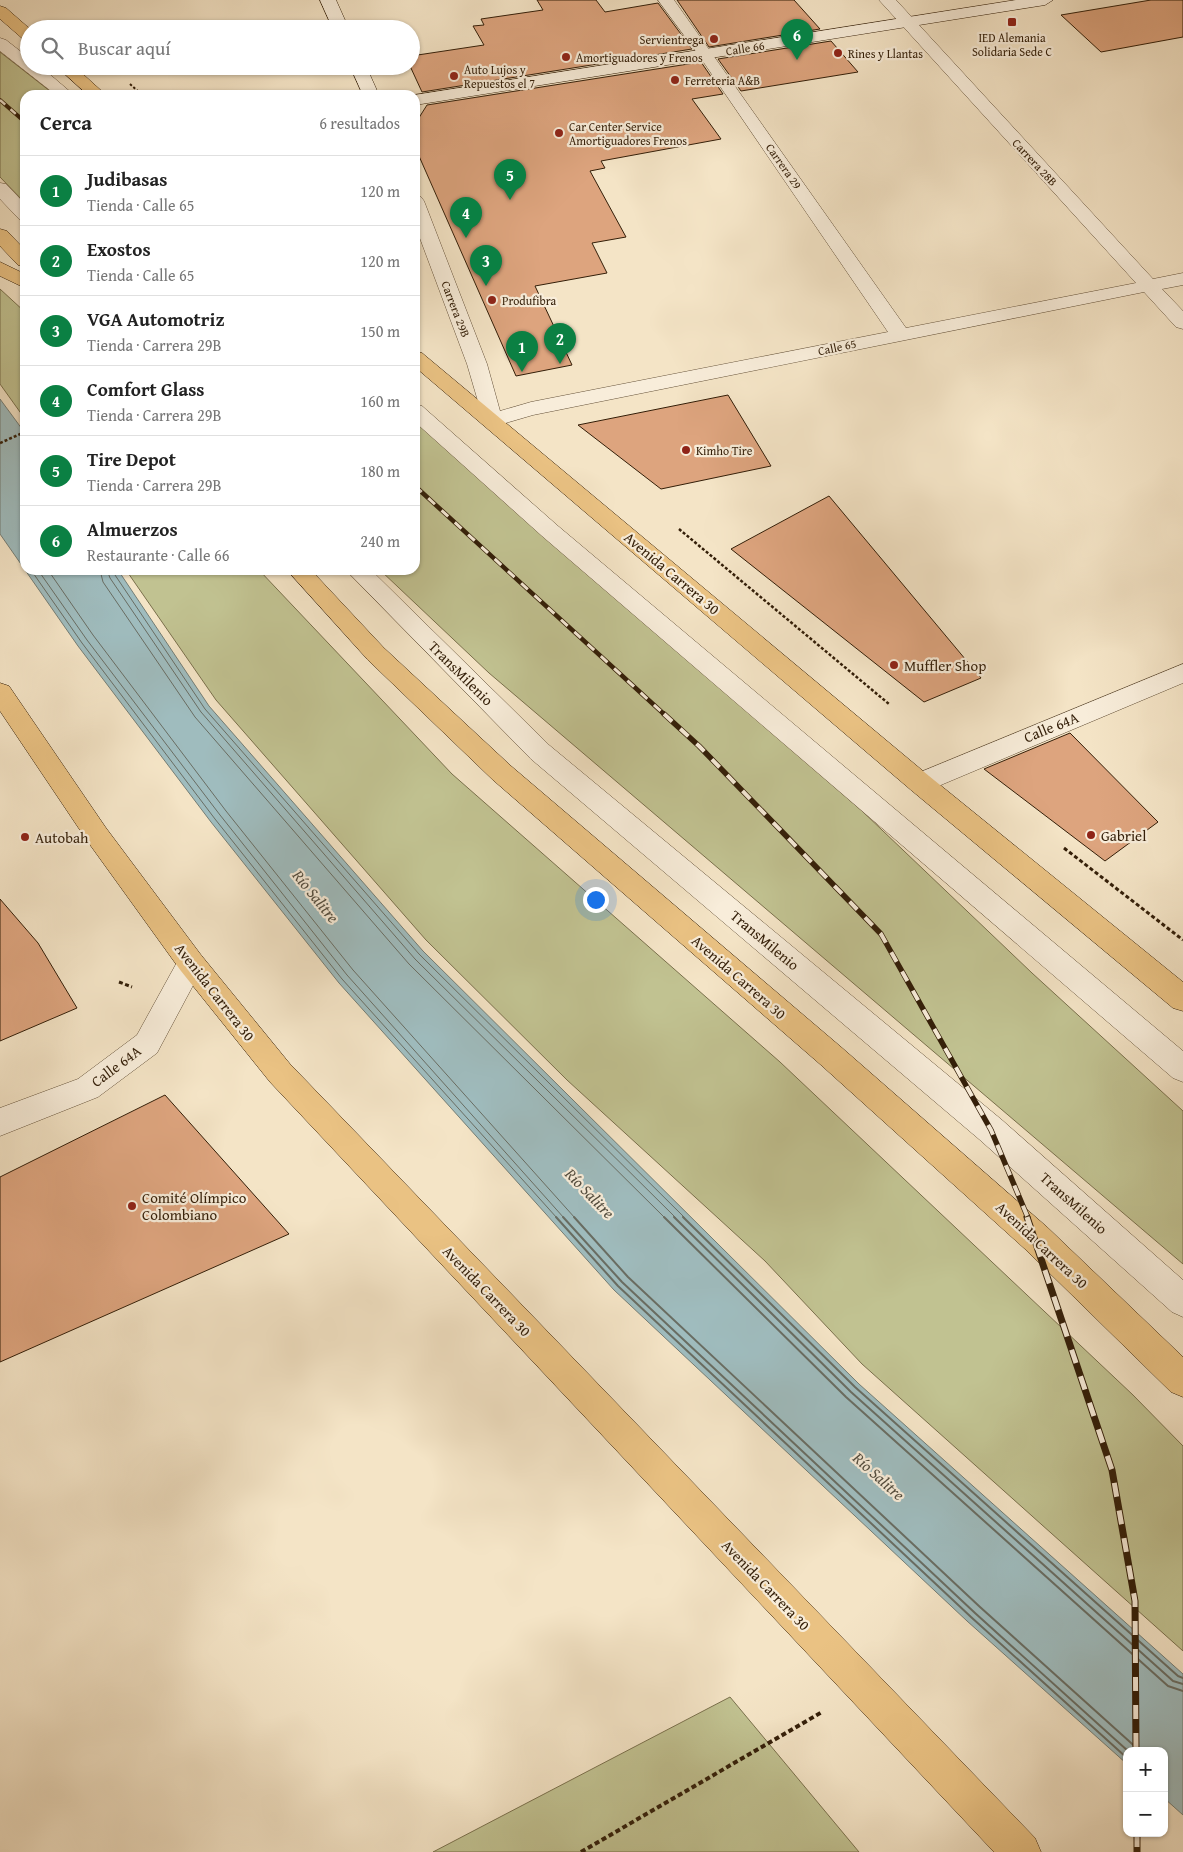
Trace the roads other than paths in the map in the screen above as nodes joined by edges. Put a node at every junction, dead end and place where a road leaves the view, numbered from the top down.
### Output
1 (328, 0) edge
2 (666, 0) edge
3 (887, 0) edge
4 (1046, 0) edge
5 (0, 11) edge
6 (337, 20) edge
7 (907, 22) junction
8 (20, 28) edge
9 (0, 44) edge
10 (706, 54) junction
11 (20, 59) edge
12 (40, 75) edge
13 (75, 75) edge
14 (362, 75) edge
15 (60, 90) edge
16 (92, 90) edge
17 (369, 90) edge
18 (420, 99) edge
19 (0, 188) edge
20 (20, 210) edge
21 (420, 214) edge
22 (0, 235) edge
23 (20, 256) edge
24 (0, 268) edge
25 (20, 279) edge
26 (1183, 279) edge
27 (1149, 286) junction
28 (1183, 323) edge
29 (900, 334) junction
30 (420, 361) edge
31 (420, 415) edge
32 (492, 420) junction
33 (303, 575) edge
34 (362, 575) edge
35 (1183, 673) edge
36 (0, 692) edge
37 (920, 783) junction
38 (191, 963) junction
39 (1183, 999) edge
40 (1183, 1069) edge
41 (0, 1122) edge
42 (1183, 1301) edge
43 (1183, 1380) edge
44 (1021, 1852) edge

1 - 6 street
2 - 10 street, Carrera 29
3 - 7 street, Carrera 28B
4 - 7 street, Calle 66
5 - 8 highway
7 - 10 street, Calle 66
7 - 27 street, Carrera 28B
9 - 11 street
10 - 18 street, Calle 66
10 - 29 street, Carrera 29
12 - 15 street
13 - 16 highway
14 - 17 street
19 - 20 street
21 - 32 street, Carrera 29B
22 - 23 highway
24 - 25 highway
26 - 27 street, Calle 65
27 - 28 street, Carrera 28B
27 - 29 street, Calle 65
29 - 32 street, Calle 65
30 - 32 highway, Avenida Carrera 30
31 - 40 street
32 - 37 highway, Avenida Carrera 30
33 - 43 highway, Avenida Carrera 30
34 - 42 street, TransMilenio
35 - 37 street, Calle 64A
36 - 38 highway, Avenida Carrera 30
37 - 39 highway, Avenida Carrera 30
38 - 41 street, Calle 64A
38 - 44 highway, Avenida Carrera 30

